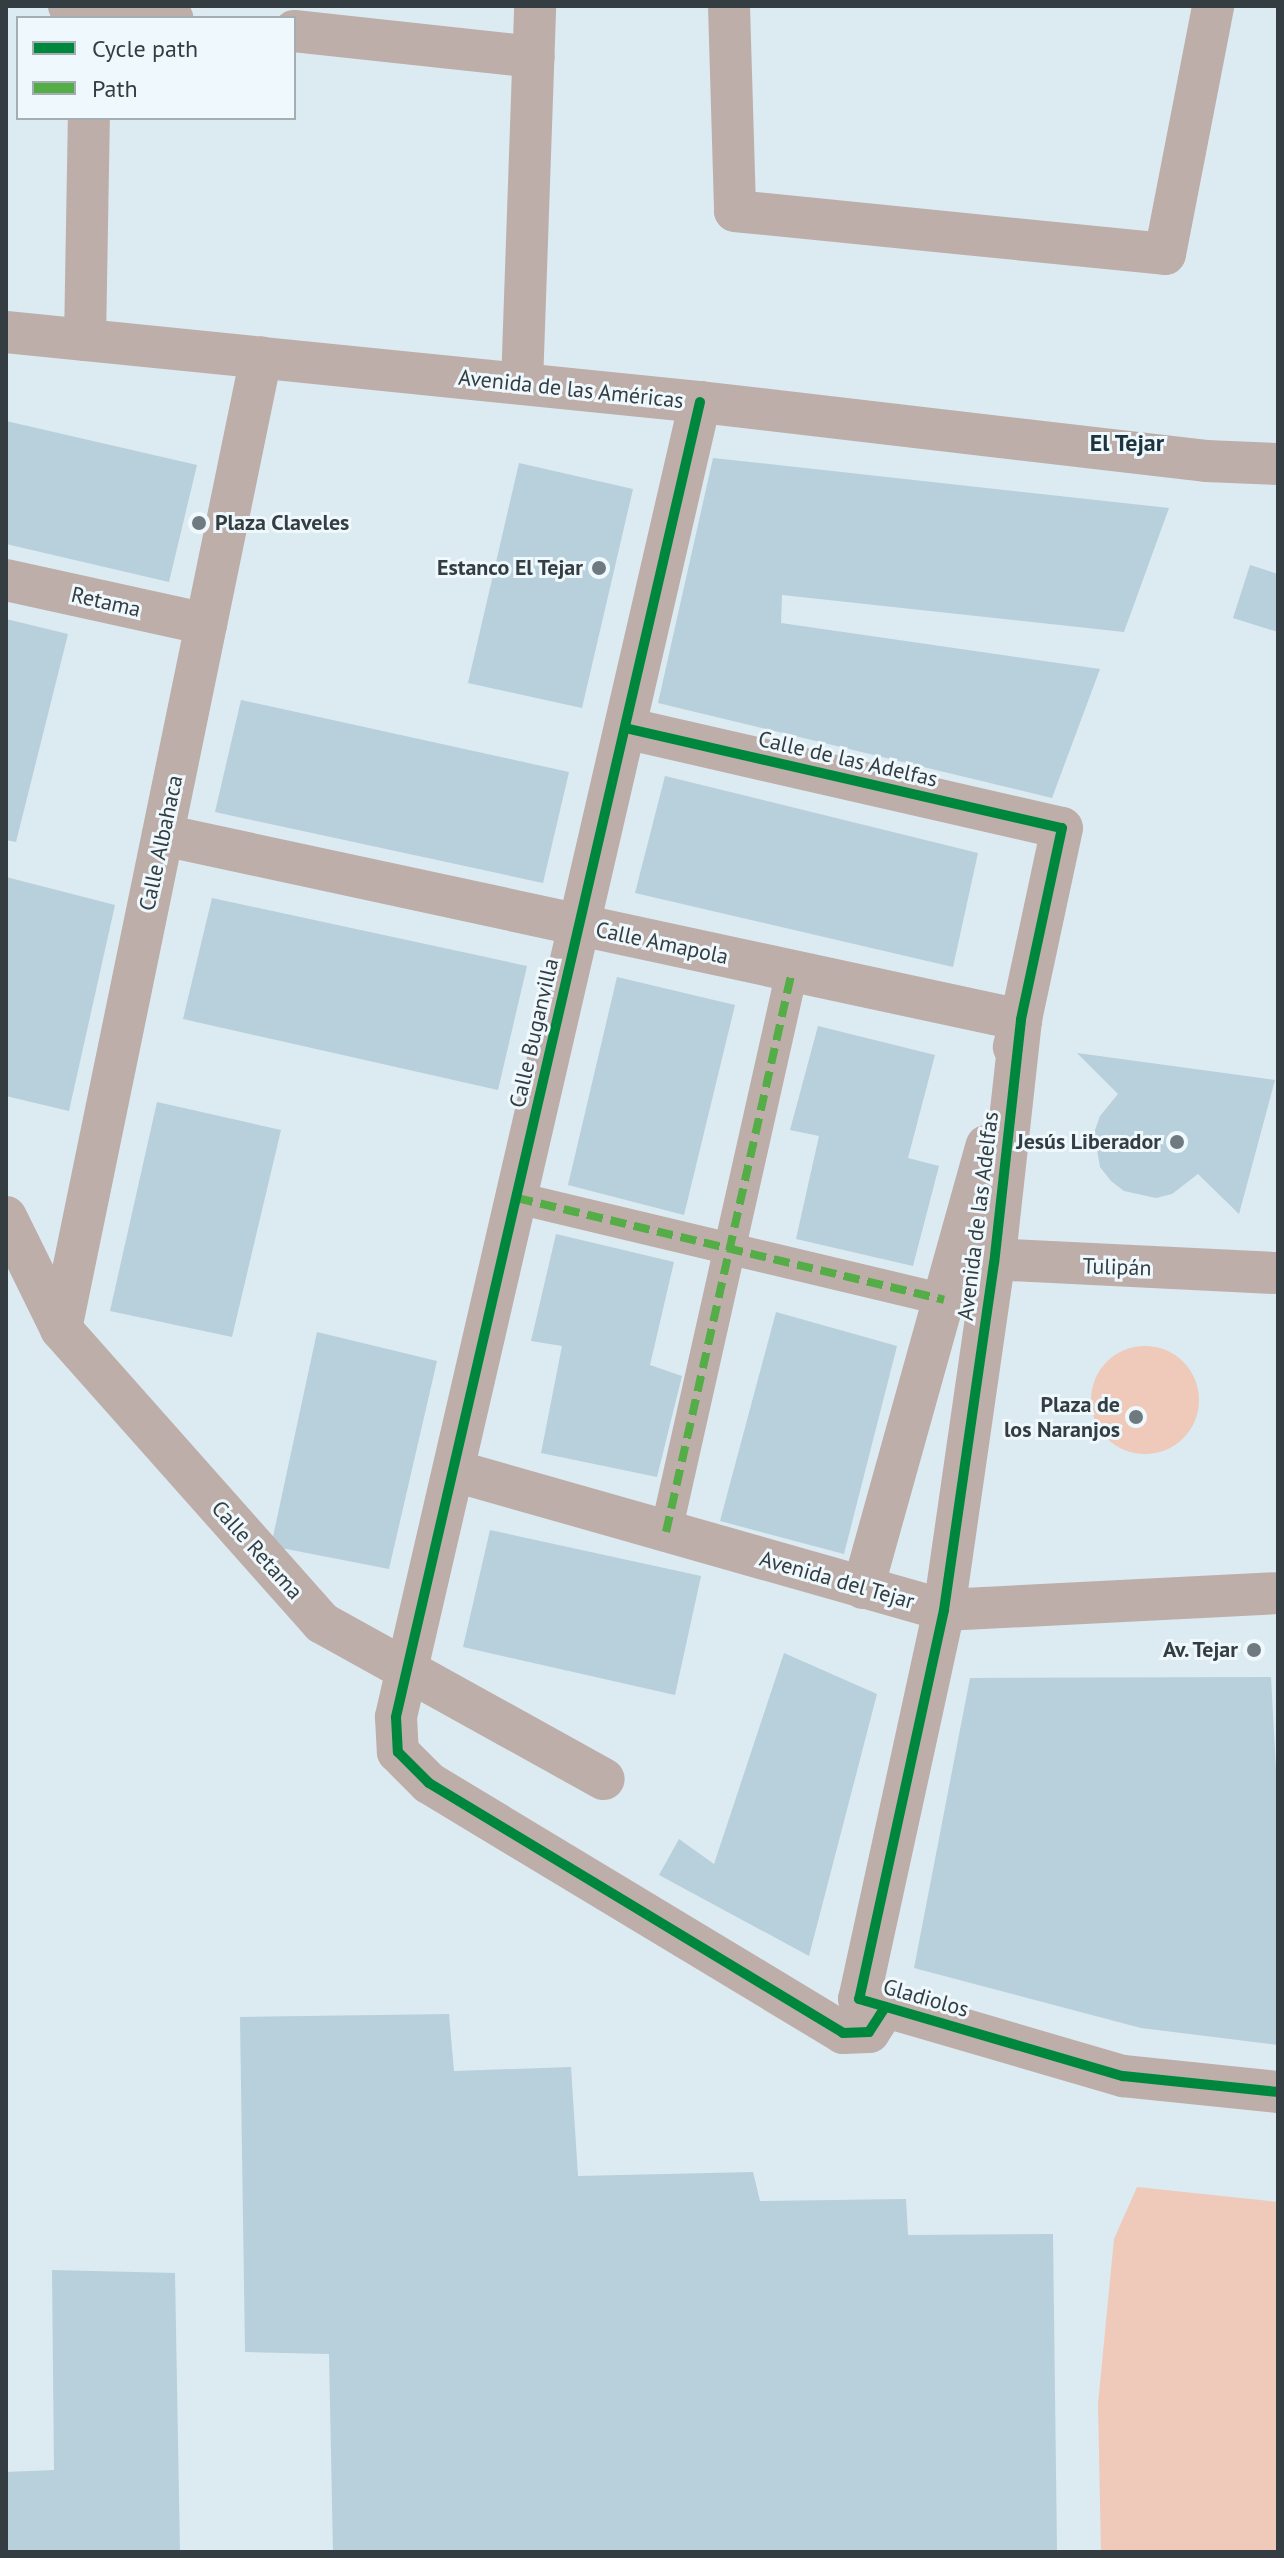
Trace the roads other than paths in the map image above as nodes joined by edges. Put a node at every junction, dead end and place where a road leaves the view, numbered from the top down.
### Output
1 (535, 6) edge
2 (729, 6) edge
3 (1213, 6) edge
4 (86, 10) edge
5 (150, 16) edge
6 (296, 31) edge
7 (534, 57) junction
8 (89, 120) edge
9 (6, 332) edge
10 (85, 340) junction
11 (261, 357) junction
12 (522, 384) junction
13 (700, 402) junction
14 (1278, 464) edge
15 (6, 580) edge
16 (206, 624) junction
17 (625, 728) junction
18 (1062, 828) joint
19 (163, 835) junction
20 (580, 925) junction
21 (792, 971) junction
22 (1021, 1020) junction
23 (517, 1198) junction
24 (6, 1217) edge
25 (730, 1249) junction
26 (975, 1259) junction
27 (1278, 1273) edge
28 (944, 1300) junction
29 (61, 1329) junction
30 (455, 1471) junction
31 (666, 1532) junction
32 (863, 1588) junction
33 (1278, 1593) edge
34 (944, 1610) junction
35 (408, 1673) junction
36 (604, 1779) dead end
37 (885, 2007) junction
38 (1278, 2092) edge

1 - 7 street
2 - 3 street
4 - 5 street
6 - 7 street
7 - 12 street
8 - 10 street
9 - 10 street, Avenida de las Américas
10 - 11 street, Avenida de las Américas
11 - 12 street, Avenida de las Américas
11 - 16 street, Calle Albahaca
12 - 13 street, Avenida de las Américas
13 - 14 street, Avenida de las Américas
13 - 17 street, Calle Buganvilla
15 - 16 street, Retama
16 - 19 street, Calle Albahaca
17 - 18 street, Calle de las Adelfas
17 - 20 street, Calle Buganvilla
18 - 22 street, Avenida de las Adelfas
19 - 20 street, Calle Amapola
19 - 29 street, Calle Albahaca
20 - 21 street, Calle Amapola
20 - 23 street, Calle Buganvilla
21 - 22 street, Calle Amapola
21 - 25 street
22 - 26 street, Avenida de las Adelfas
23 - 25 street
23 - 30 street, Calle Buganvilla
24 - 29 street, Calle Retama
25 - 28 street
25 - 31 street
26 - 27 street, Tulipán
26 - 28 street, Avenida de las Adelfas
26 - 34 street, Avenida de las Adelfas
28 - 32 street, Avenida de las Adelfas
29 - 35 street, Calle Retama
30 - 31 street, Avenida del Tejar
30 - 35 street, Calle Buganvilla
31 - 32 street, Avenida del Tejar
32 - 34 street, Avenida del Tejar
33 - 34 street, Avenida del Tejar
34 - 37 street, Gladiolos
35 - 36 street, Calle Retama
35 - 37 street, Calle Buganvilla
37 - 38 street, Gladiolos

